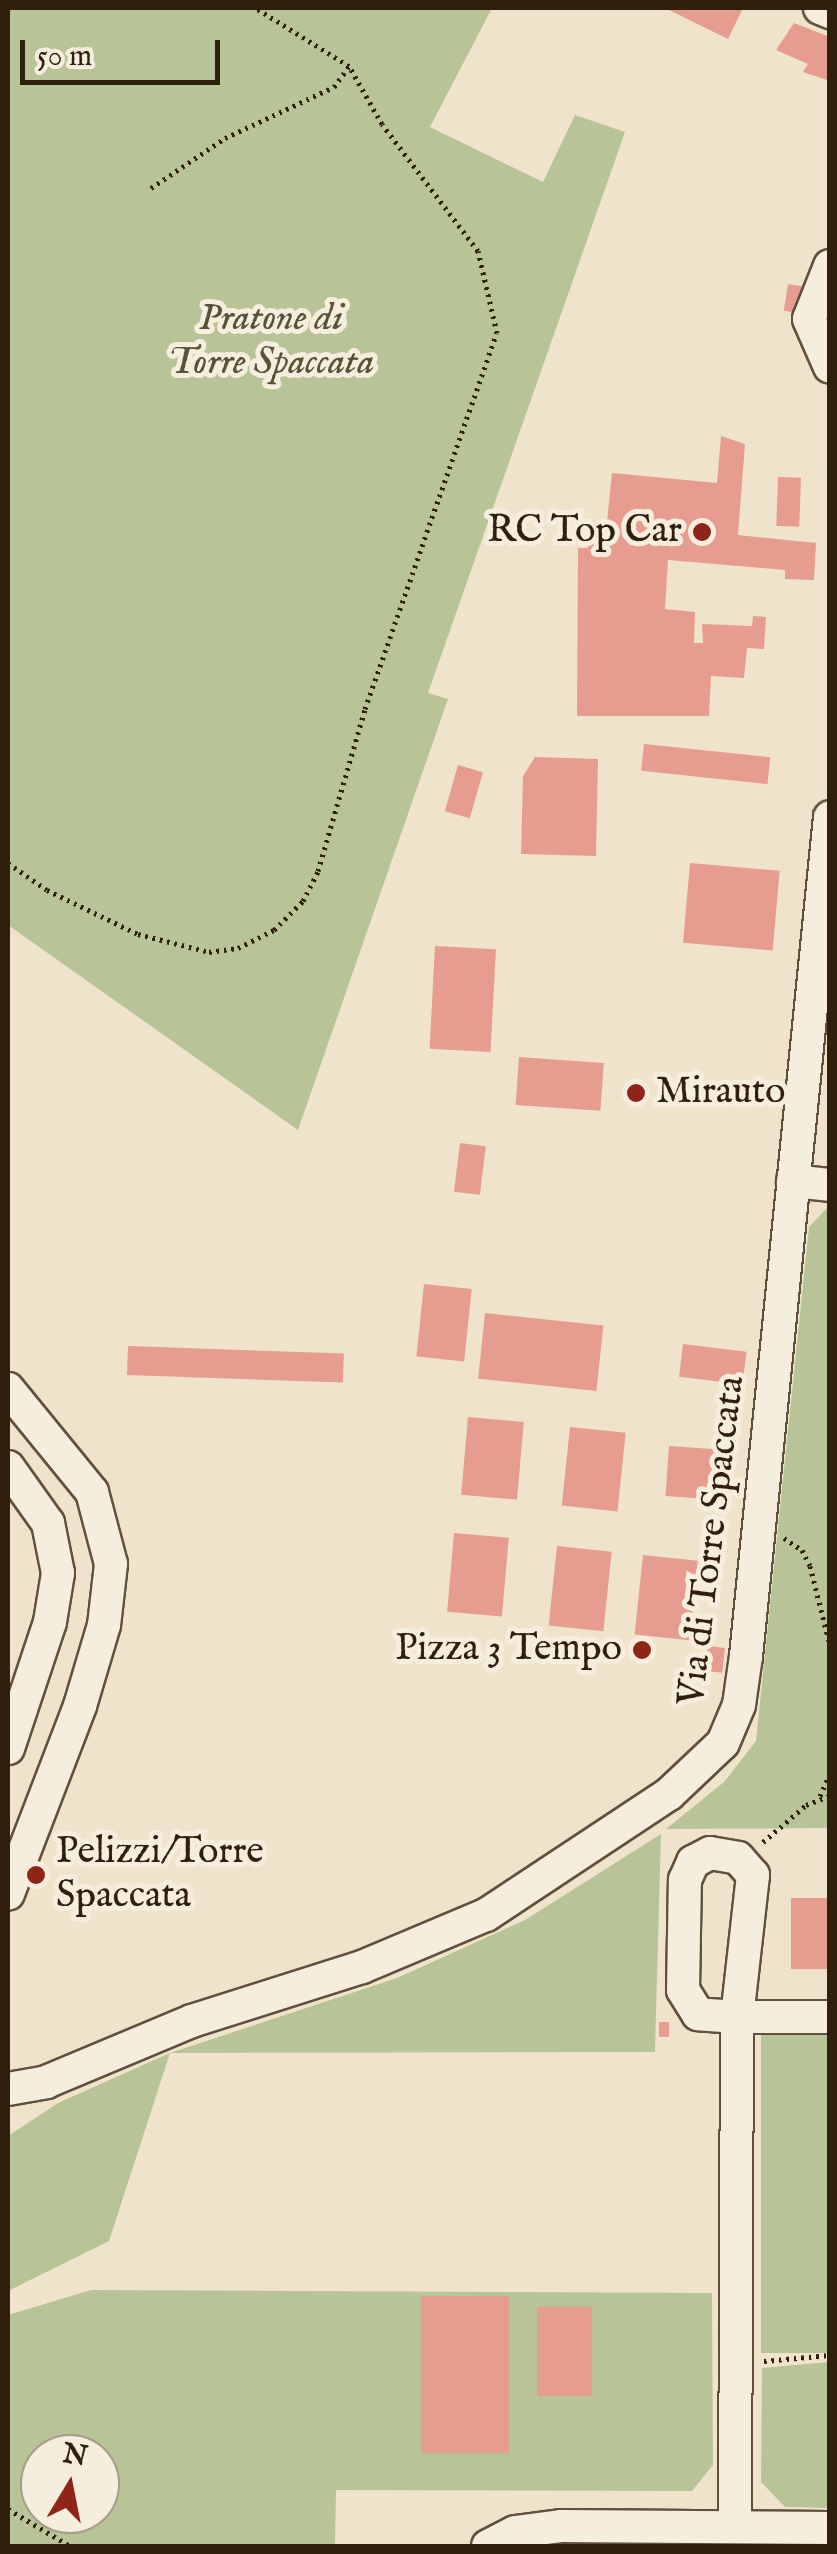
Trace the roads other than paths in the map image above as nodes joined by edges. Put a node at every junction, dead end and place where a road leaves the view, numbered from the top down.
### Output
1 (820, 8) edge
2 (830, 12) edge
3 (830, 266) edge
4 (830, 367) edge
5 (830, 817) edge
6 (829, 827) edge
7 (814, 1127) edge
8 (793, 1181) junction
9 (830, 1184) edge
10 (8, 1390) edge
11 (8, 1468) edge
12 (8, 1748) edge
13 (8, 1894) edge
14 (737, 2017) junction
15 (830, 2017) edge
16 (8, 2064) edge
17 (46, 2082) junction
18 (10, 2104) edge
19 (735, 2528) junction
20 (830, 2528) edge
21 (488, 2546) edge

1 - 2 street
3 - 4 street
5 - 6 street, Via di Torre Spaccata
6 - 7 street, Via di Torre Spaccata
7 - 8 street, Via di Torre Spaccata
8 - 9 street
8 - 17 street, Via di Torre Spaccata
10 - 13 street
11 - 12 street
14 - 14 street
14 - 15 street
14 - 19 street
16 - 17 street
17 - 18 street, Via di Torre Spaccata
19 - 20 street
19 - 21 street

